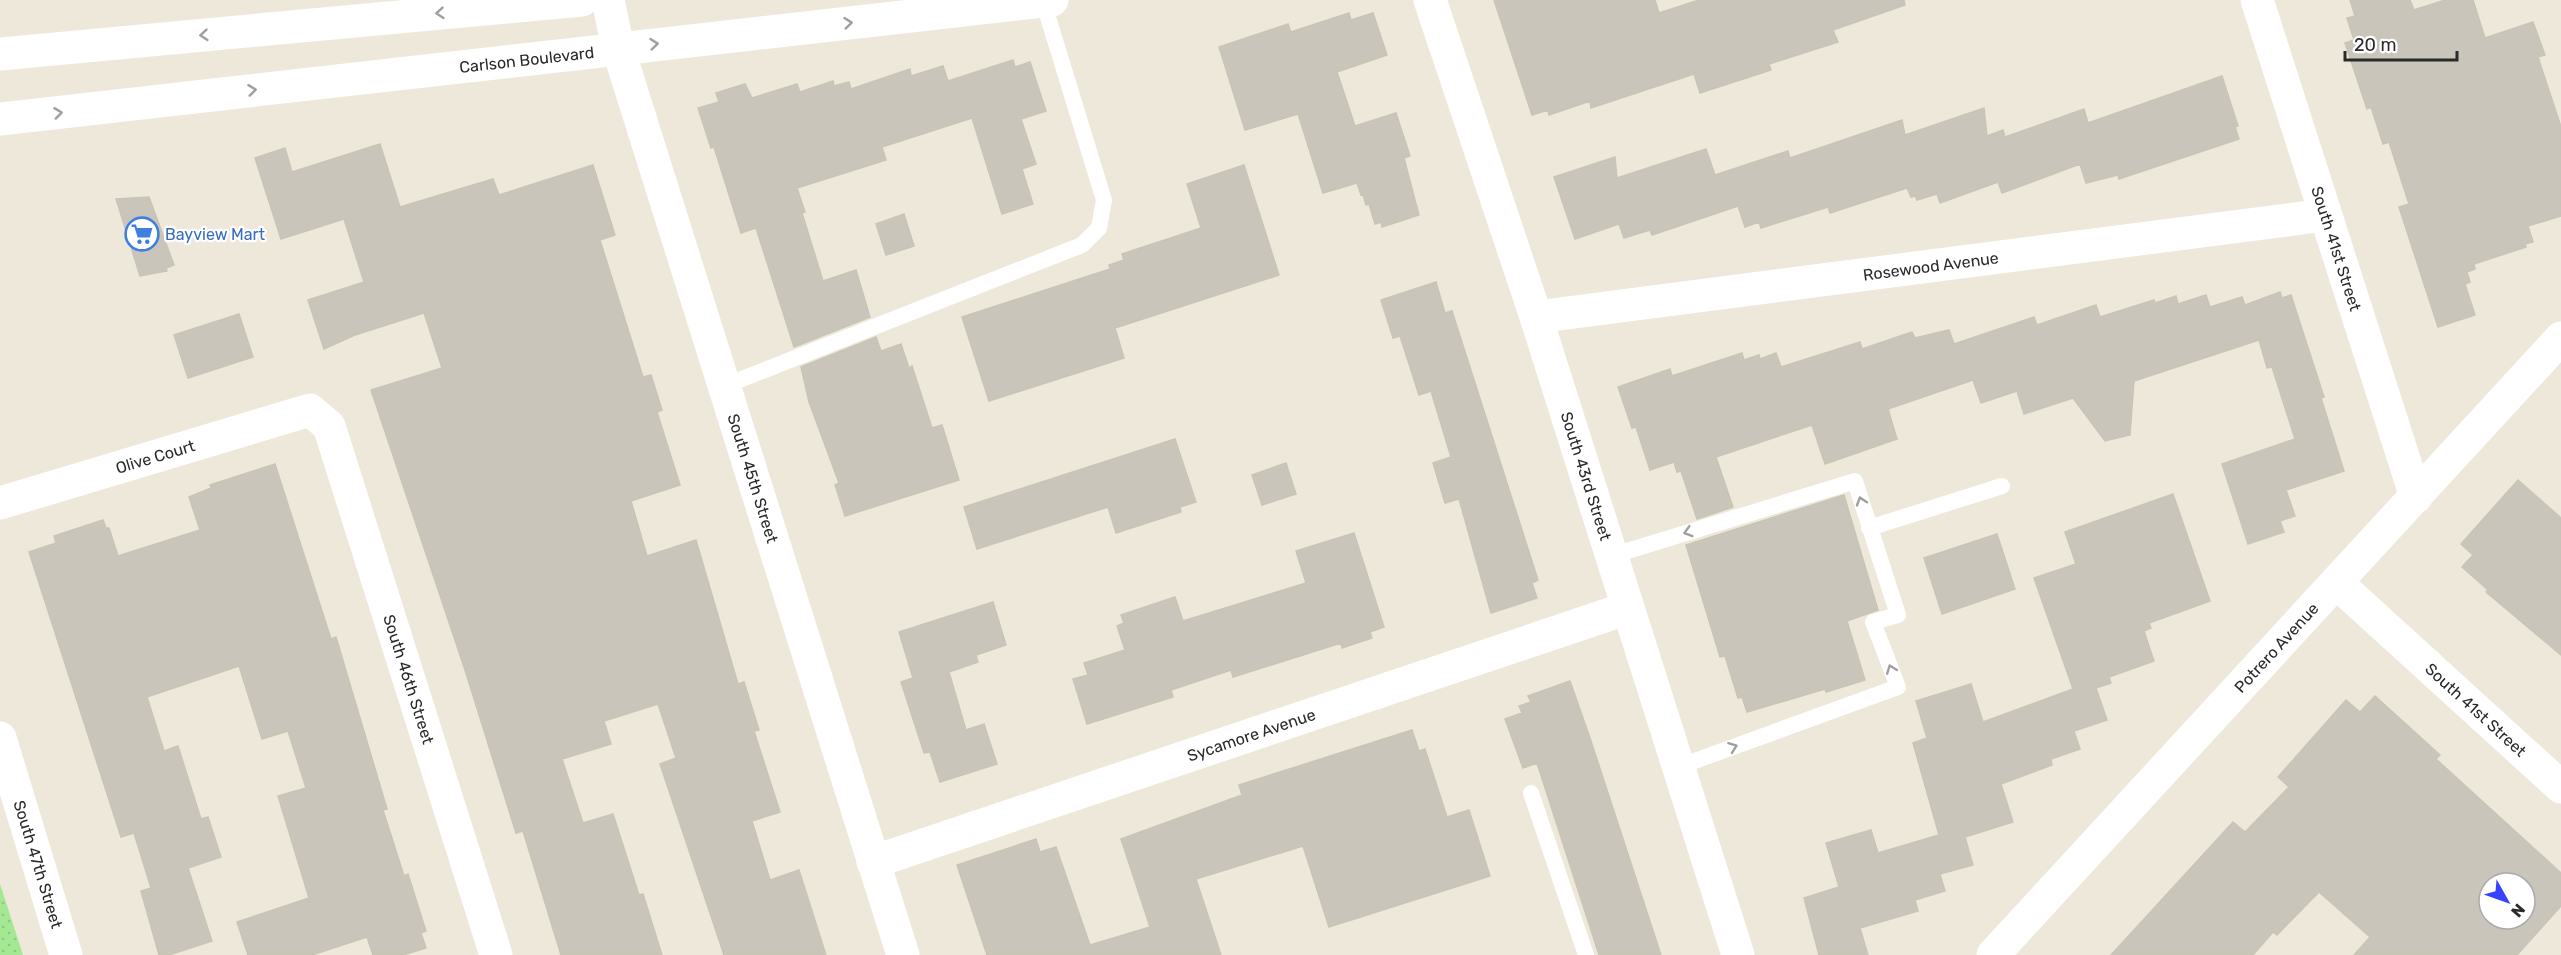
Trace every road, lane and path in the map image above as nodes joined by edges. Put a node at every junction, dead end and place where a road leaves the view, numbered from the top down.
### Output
1 (582, 0) edge
2 (608, 0) edge
3 (1430, 0) edge
4 (2257, 0) edge
5 (1047, 1) edge
6 (618, 48) junction
7 (0, 54) edge
8 (0, 119) edge
9 (2325, 215) junction
10 (1536, 317) junction
11 (2561, 338) edge
12 (724, 386) junction
13 (310, 410) joint
14 (2002, 486) dead end
15 (2416, 497) junction
16 (0, 502) edge
17 (1869, 528) junction
18 (1611, 556) junction
19 (2337, 583) junction
20 (1628, 608) junction
21 (0, 738) edge
22 (1678, 767) junction
23 (2561, 788) edge
24 (1531, 793) dead end
25 (873, 862) junction
26 (66, 955) edge
27 (496, 955) edge
28 (903, 955) edge
29 (1586, 955) edge
30 (1737, 955) edge
31 (1993, 955) edge

1 -> 7 street
2 - 6 street, South 45th Street
3 - 10 street, South 43rd Street
4 - 9 street, South 41st Street
6 -> 5 street, Carlson Boulevard
5 - 12 lane
8 -> 6 street, Carlson Boulevard
6 - 12 street, South 45th Street
9 - 10 street, Rosewood Avenue
9 - 15 street, South 41st Street
10 - 18 street, South 43rd Street
11 - 15 street, Potrero Avenue
12 - 25 street, South 45th Street
13 - 16 street, Olive Court
13 - 27 street, South 46th Street
14 - 17 lane
15 - 19 street, Potrero Avenue
17 -> 18 lane
22 -> 17 lane
18 - 20 street, South 43rd Street
19 - 23 street, South 41st Street
19 - 31 street, Potrero Avenue
20 - 22 street, South 43rd Street
20 - 25 street, Sycamore Avenue
21 - 26 street, South 47th Street
22 - 30 street, South 43rd Street
24 - 29 lane
25 - 28 street, South 45th Street

